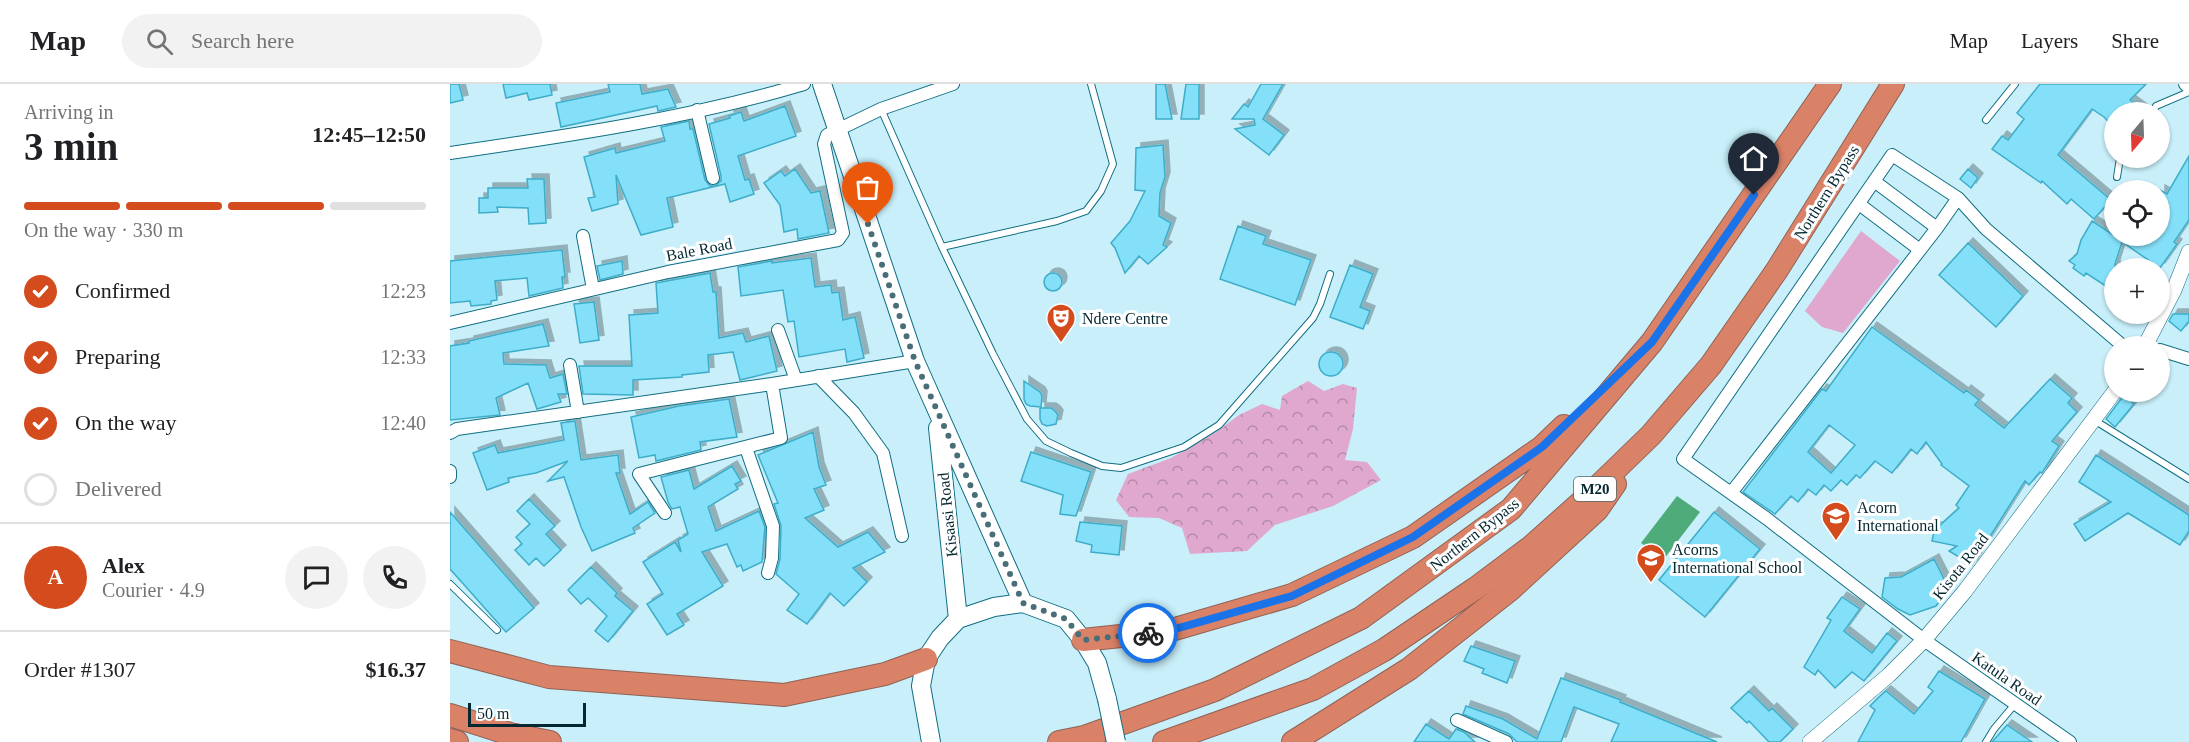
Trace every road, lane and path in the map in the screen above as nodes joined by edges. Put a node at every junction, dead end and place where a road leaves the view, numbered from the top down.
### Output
1 (804, 84) edge
2 (822, 84) edge
3 (953, 84) edge
4 (1091, 84) edge
5 (1830, 84) edge
6 (1893, 84) edge
7 (2015, 84) edge
8 (2185, 84) edge
9 (2189, 90) edge
10 (2164, 102) edge
11 (881, 109) junction
12 (697, 110) junction
13 (1986, 120) dead end
14 (836, 129) junction
15 (450, 153) edge
16 (2118, 168) edge
17 (2117, 177) dead end
18 (713, 178) dead end
19 (1874, 181) junction
20 (1958, 198) junction
21 (1858, 204) junction
22 (1937, 228) junction
23 (583, 236) dead end
24 (942, 247) junction
25 (1920, 250) junction
26 (2189, 252) edge
27 (1330, 274) dead end
28 (593, 290) junction
29 (450, 323) edge
30 (778, 330) dead end
31 (2111, 336) edge
32 (2151, 336) edge
33 (1652, 342) junction
34 (2170, 353) edge
35 (2189, 358) edge
36 (915, 361) junction
37 (570, 365) dead end
38 (818, 376) junction
39 (796, 380) junction
40 (772, 384) junction
41 (2107, 402) edge
42 (936, 411) junction
43 (578, 412) junction
44 (2093, 420) junction
45 (450, 433) edge
46 (1652, 435) junction
47 (746, 448) junction
48 (450, 471) edge
49 (450, 477) edge
50 (2189, 479) edge
51 (1731, 493) junction
52 (665, 513) dead end
53 (902, 536) dead end
54 (768, 573) dead end
55 (450, 585) edge
56 (1023, 603) junction
57 (958, 619) junction
58 (497, 630) dead end
59 (1083, 640) junction
60 (1924, 640) junction
61 (450, 651) edge
62 (926, 659) junction
63 (2016, 704) junction
64 (450, 715) edge
65 (1457, 720) dead end
66 (930, 735) edge
67 (450, 740) edge
68 (457, 742) edge
69 (549, 742) edge
70 (1059, 742) edge
71 (1116, 742) edge
72 (1164, 742) edge
73 (1293, 742) edge
74 (1506, 742) edge
75 (1810, 742) edge
76 (1986, 742) edge
77 (2070, 742) edge

1 - 12 street
2 - 14 main road, Kisaasi Road
3 - 11 street
4 - 24 lane
5 - 33 highway, Northern Bypass
6 - 46 highway, Northern Bypass / M20
7 - 13 lane
8 - 9 street
9 - 10 lane
11 - 14 street
11 - 24 lane
12 - 15 street
12 - 18 street
14 - 28 street, Bale Road
14 - 36 main road, Kisaasi Road
16 - 17 lane
19 - 20 street
19 - 21 street
19 - 22 street
20 - 22 street
20 - 31 street
21 - 25 street
21 - 51 street, Katula Road
22 - 25 street
23 - 28 street
24 - 27 lane
25 - 51 street
26 - 32 street
28 - 29 street, Bale Road
30 - 39 street
33 - 59 highway
33 - 70 highway, Northern Bypass
34 - 35 street
36 - 38 street
36 - 42 main road, Kisaasi Road
37 - 43 street
38 - 39 street
38 - 53 street
39 - 40 street
40 - 43 street
40 - 47 street
41 - 44 street, Kisota Road
42 - 56 main road, Kisaasi Road
42 - 57 main road, Kisaasi Road
43 - 45 street
44 - 50 lane
44 - 60 street, Kisota Road
46 - 72 highway, Northern Bypass / M20
46 - 73 highway
47 - 52 street
47 - 54 street
48 - 49 street
51 - 60 street, Katula Road
55 - 58 lane
56 - 57 main road
56 - 59 main road
57 - 62 main road
59 - 71 main road, bridge
60 - 63 street, Katula Road
60 - 75 street, Kisota Road
61 - 62 highway
62 - 66 main road
63 - 76 lane
63 - 77 street, Katula Road
64 - 69 highway
65 - 74 street
67 - 68 highway

